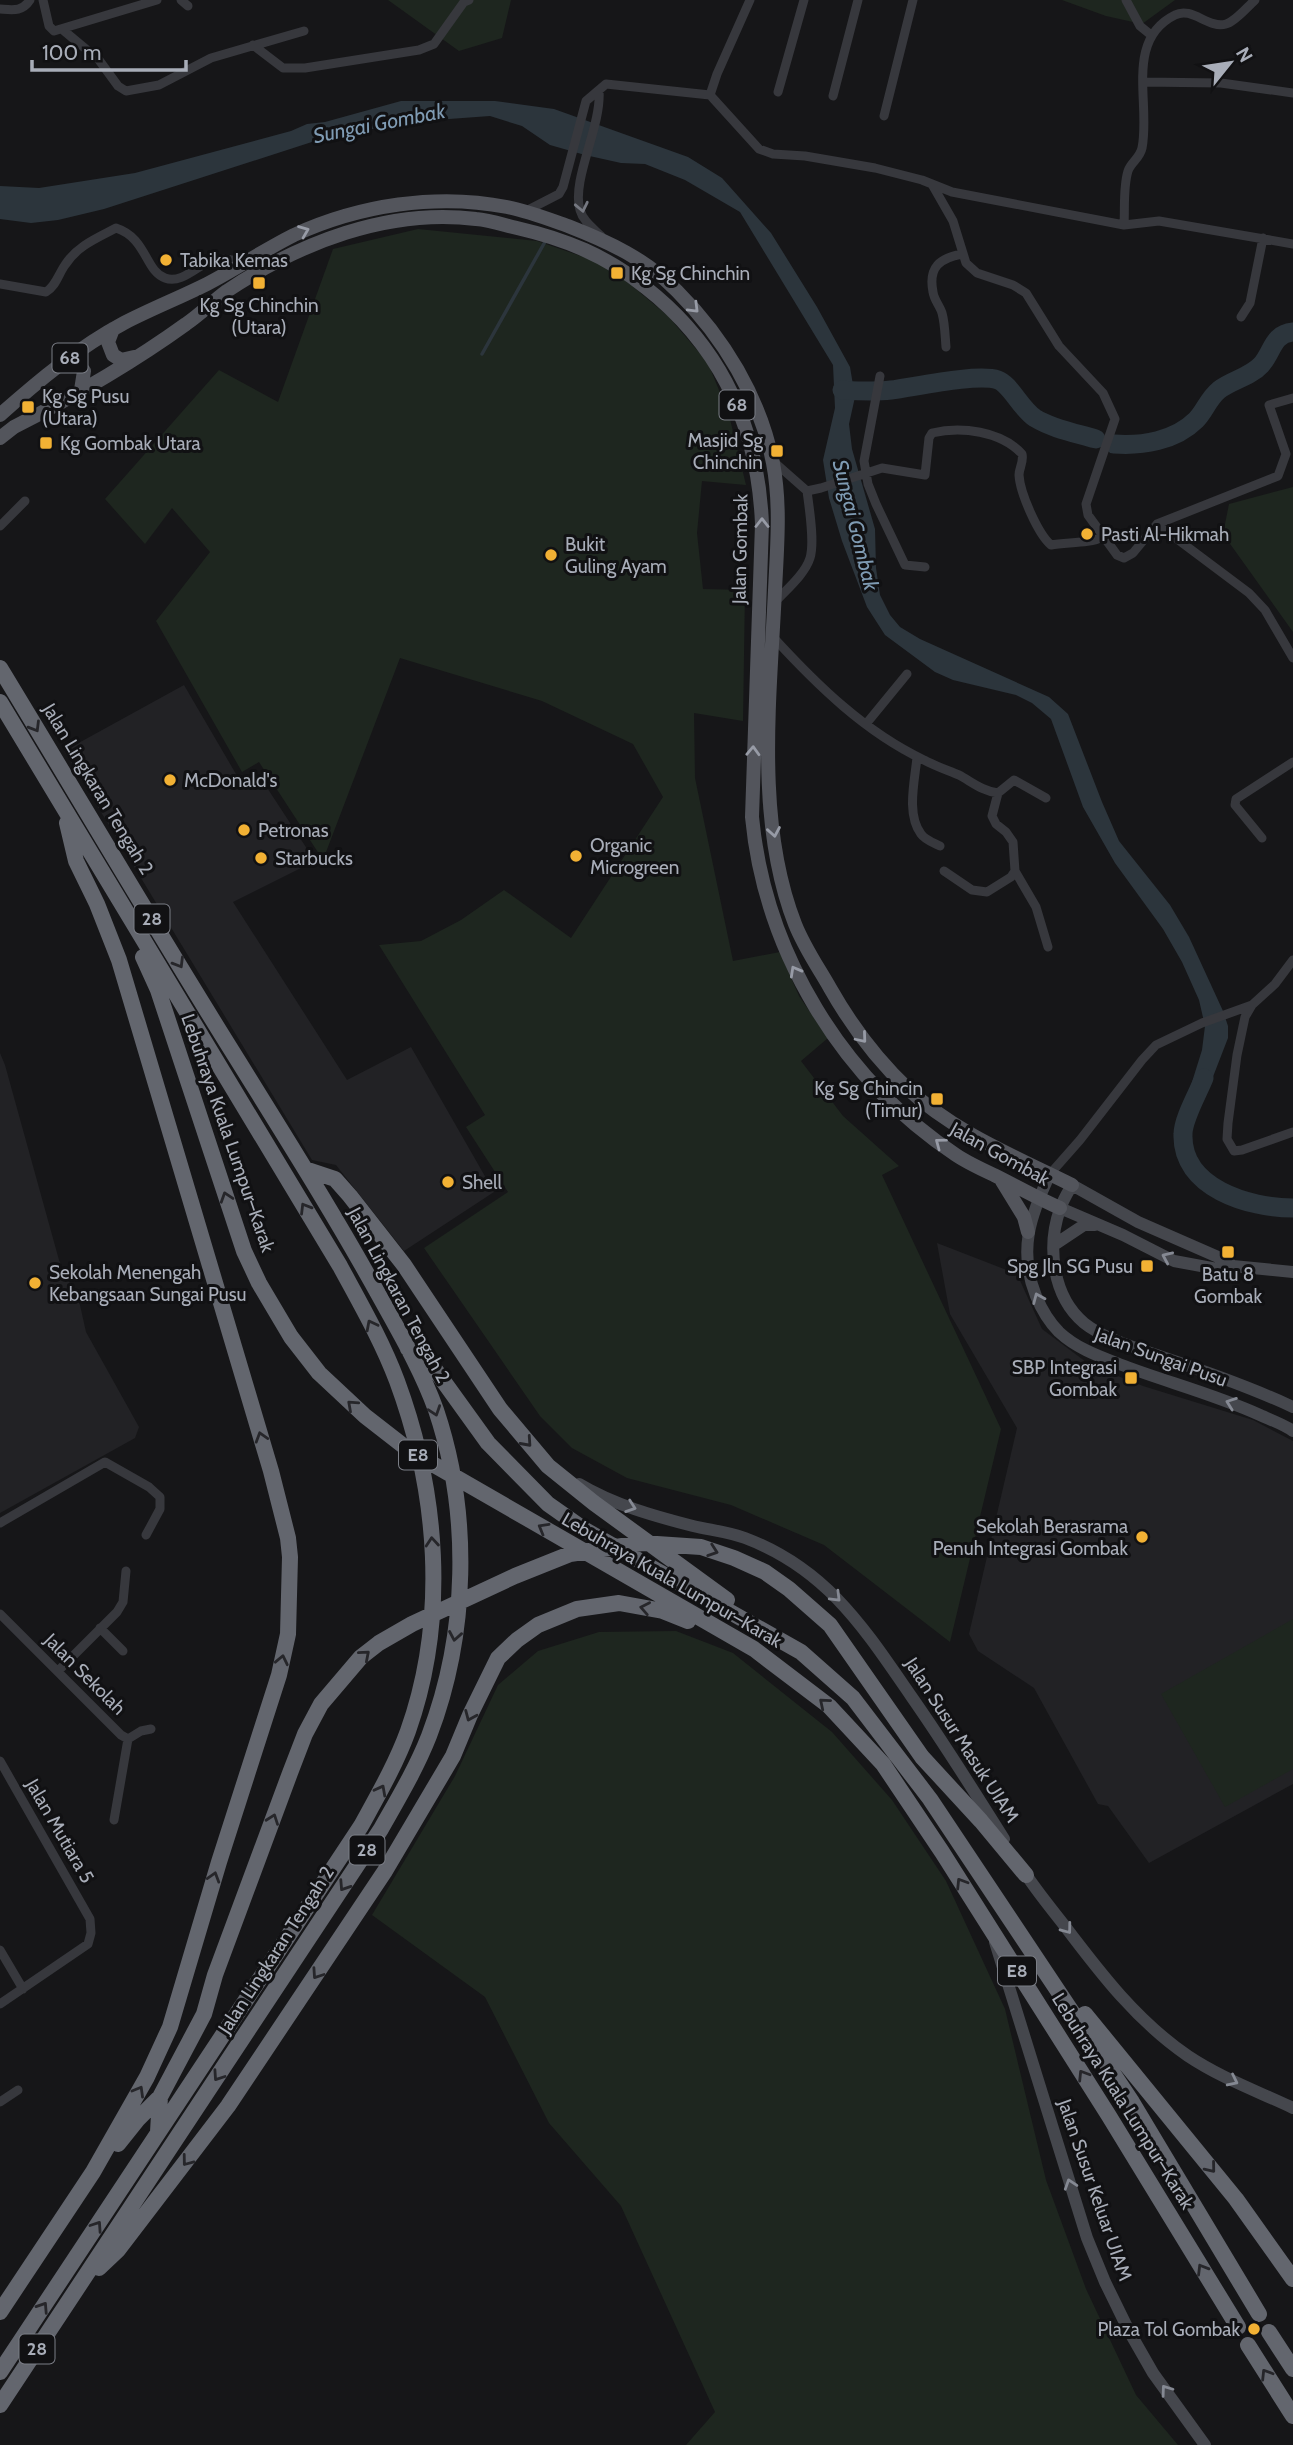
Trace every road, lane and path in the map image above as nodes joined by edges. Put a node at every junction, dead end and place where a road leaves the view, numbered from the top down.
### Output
1 (43, 0) edge
2 (157, 0) edge
3 (469, 0) edge
4 (750, 0) edge
5 (804, 0) edge
6 (858, 0) edge
7 (913, 0) edge
8 (1126, 0) edge
9 (1255, 0) edge
10 (29, 1) edge
11 (0, 9) edge
12 (63, 30) junction
13 (304, 32) dead end
14 (1151, 35) junction
15 (253, 45) junction
16 (1143, 82) junction
17 (599, 90) junction
18 (778, 92) dead end
19 (1293, 93) edge
20 (710, 95) junction
21 (833, 96) dead end
22 (884, 116) dead end
23 (933, 186) junction
24 (526, 211) junction
25 (1124, 225) junction
26 (1263, 238) junction
27 (605, 240) junction
28 (1293, 244) edge
29 (962, 254) junction
30 (244, 263) junction
31 (0, 284) edge
32 (1241, 317) dead end
33 (113, 330) junction
34 (946, 347) dead end
35 (136, 357) junction
36 (64, 362) junction
37 (880, 380) dead end
38 (81, 390) junction
39 (1293, 398) edge
40 (0, 415) edge
41 (0, 438) edge
42 (1289, 453) edge
43 (772, 460) junction
44 (865, 473) junction
45 (807, 491) junction
46 (26, 501) dead end
47 (1157, 524) junction
48 (0, 526) edge
49 (1102, 537) junction
50 (925, 567) dead end
51 (775, 602) junction
52 (773, 637) junction
53 (1293, 658) edge
54 (0, 668) edge
55 (907, 674) dead end
56 (0, 702) edge
57 (866, 724) junction
58 (917, 757) junction
59 (1293, 762) edge
60 (998, 793) junction
61 (1046, 799) dead end
62 (62, 807) junction
63 (1262, 838) dead end
64 (940, 846) dead end
65 (944, 871) dead end
66 (1015, 871) junction
67 (109, 885) junction
68 (1048, 947) dead end
69 (1293, 960) edge
70 (1252, 1005) junction
71 (1293, 1132) edge
72 (305, 1170) junction
73 (1050, 1174) junction
74 (999, 1178) junction
75 (1072, 1185) junction
76 (1038, 1198) junction
77 (1060, 1208) junction
78 (1095, 1224) junction
79 (1028, 1233) junction
80 (1054, 1245) junction
81 (1233, 1266) junction
82 (1293, 1272) edge
83 (408, 1349) junction
84 (1293, 1406) edge
85 (1293, 1432) edge
86 (548, 1466) junction
87 (0, 1523) edge
88 (146, 1535) dead end
89 (126, 1571) dead end
90 (0, 1615) edge
91 (100, 1628) junction
92 (754, 1649) junction
93 (123, 1651) dead end
94 (800, 1652) junction
95 (58, 1671) junction
96 (868, 1678) junction
97 (151, 1729) dead end
98 (128, 1739) junction
99 (0, 1761) edge
100 (114, 1820) dead end
101 (1026, 1875) junction
102 (991, 1930) junction
103 (1028, 1945) junction
104 (0, 1950) edge
105 (23, 1989) junction
106 (0, 2004) edge
107 (18, 2090) dead end
108 (160, 2097) junction
109 (0, 2102) edge
110 (1293, 2108) edge
111 (157, 2135) junction
112 (93, 2172) junction
113 (1293, 2279) edge
114 (75, 2292) junction
115 (2, 2307) edge
116 (1259, 2314) dead end
117 (1238, 2327) dead end
118 (1269, 2332) dead end
119 (1248, 2345) dead end
120 (1293, 2369) edge
121 (0, 2372) edge
122 (0, 2405) edge
123 (1293, 2416) edge
124 (1205, 2445) edge

1 - 12 street
2 - 12 street
3 - 15 street
4 - 20 street
5 - 18 street
6 - 21 street
7 - 22 street
8 - 14 street
9 - 14 street
10 - 11 street
12 - 15 street
13 - 15 street
14 - 16 street
16 - 19 street
16 - 25 street
17 - 20 street
17 - 24 street
17 -> 27 street
20 - 23 street
23 - 25 street
23 - 29 street
24 - 27 main road, Jalan Gombak / 68
30 -> 24 main road, Jalan Gombak / 68
25 - 26 street
26 - 28 street
26 - 32 street
27 -> 43 main road, Jalan Gombak / 68
29 - 34 street
29 - 49 street
30 - 31 street
30 - 33 main road, Jalan Gombak / 68
33 - 35 main road
33 - 36 main road, Jalan Gombak / 68
35 - 38 main road, Jalan Gombak / 68
74 -> 35 main road, Jalan Gombak / 68
36 - 38 main road
36 - 40 main road, Jalan Gombak / 68
37 - 44 street
38 - 41 main road, Jalan Gombak / 68
39 - 42 street
42 - 47 street
43 - 45 street
43 - 51 main road, Jalan Gombak / 68
44 - 45 street
44 - 49 street
44 - 50 street
45 - 51 street
46 - 48 street
47 - 49 street
47 - 53 street
51 - 52 main road, Jalan Gombak / 68
52 - 57 street
52 -> 73 main road, Jalan Gombak / 68
54 -> 72 highway, Jalan Lingkaran Tengah 2 / 28
55 - 57 street
56 - 62 highway, Jalan Lingkaran Tengah 2 / 28
57 - 58 street
58 - 60 street
58 - 64 street
59 - 63 street
60 - 61 street
60 - 66 street
62 - 67 highway, Jalan Lingkaran Tengah 2 / 28
112 -> 62 highway
65 - 66 street
66 - 68 street
92 -> 67 highway, Lebuhraya Kuala Lumpur–Karak / E8
111 -> 67 highway, Jalan Lingkaran Tengah 2 / 28
69 - 70 street
70 - 71 street
70 - 73 street
72 - 83 highway, Jalan Lingkaran Tengah 2 / 28
72 -> 86 highway
73 - 75 main road, Jalan Gombak / 68
73 - 76 main road, Jalan Sungai Pusu
74 - 76 main road, Jalan Gombak / 68
74 - 79 main road
75 - 77 main road, Jalan Sungai Pusu
75 - 81 main road, Jalan Gombak / 68
76 - 77 main road, Jalan Gombak / 68
76 - 79 main road, Jalan Sungai Pusu
77 - 78 main road, Jalan Gombak / 68
77 - 80 main road, Jalan Sungai Pusu
78 - 80 main road
81 -> 78 main road, Jalan Gombak / 68
85 -> 79 main road, Jalan Sungai Pusu
80 - 84 main road, Jalan Sungai Pusu
81 - 82 main road, Jalan Gombak / 68
83 - 94 highway, Lebuhraya Kuala Lumpur–Karak / E8
83 -> 114 highway, Jalan Lingkaran Tengah 2 / 28
86 - 94 highway
86 -> 101 main road, Jalan Susur Masuk UIAM
87 - 88 street
89 - 91 street
90 - 95 street, Jalan Sekolah
91 - 93 street
91 - 95 street
102 -> 92 highway, Lebuhraya Kuala Lumpur–Karak / E8
92 -> 114 highway
94 - 103 highway, Lebuhraya Kuala Lumpur–Karak / E8
95 - 98 street, Jalan Sekolah
96 - 101 highway
96 - 103 highway
108 -> 96 highway
97 - 98 street, Jalan Sekolah
98 - 100 street
99 - 105 street, Jalan Mutiara 5
101 -> 110 main road, Jalan Susur Masuk UIAM
117 -> 102 highway, Lebuhraya Kuala Lumpur–Karak / E8
124 -> 102 main road, Jalan Susur Keluar UIAM
103 -> 113 highway
103 - 116 highway, Lebuhraya Kuala Lumpur–Karak / E8
104 - 105 street
105 - 106 street
107 - 109 street
108 - 111 highway
108 - 112 highway
121 -> 111 highway, Jalan Lingkaran Tengah 2 / 28
112 - 115 highway
114 - 122 highway, Jalan Lingkaran Tengah 2 / 28
118 - 120 highway
123 -> 119 highway

